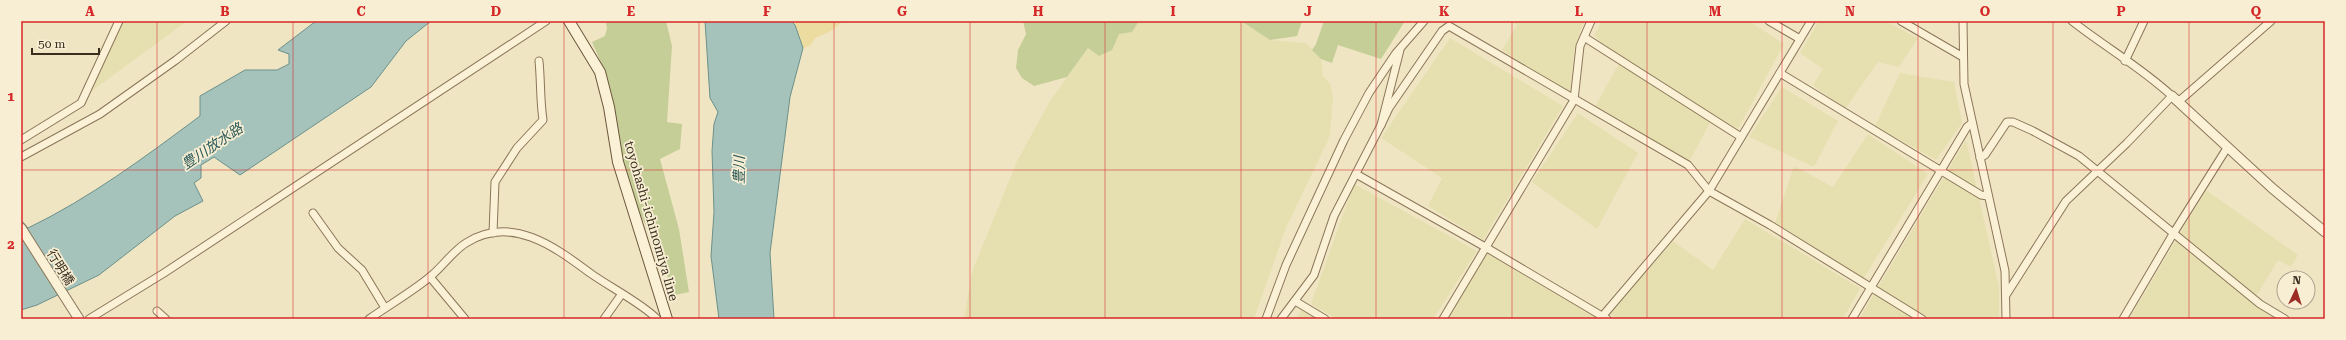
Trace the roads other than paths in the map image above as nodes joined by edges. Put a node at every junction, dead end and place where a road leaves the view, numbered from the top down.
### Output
1 (120, 21) edge
2 (226, 21) edge
3 (546, 21) edge
4 (569, 21) edge
5 (1424, 21) edge
6 (1591, 21) edge
7 (1769, 21) edge
8 (1811, 21) edge
9 (1901, 21) edge
10 (1963, 21) edge
11 (2072, 21) edge
12 (2144, 21) edge
13 (2270, 21) edge
14 (1584, 37) junction
15 (1800, 39) junction
16 (1400, 48) junction
17 (1963, 57) junction
18 (539, 61) dead end
19 (2125, 61) junction
20 (1780, 73) junction
21 (2175, 99) junction
22 (1574, 100) junction
23 (1972, 123) junction
24 (1381, 125) junction
25 (1741, 137) junction
26 (21, 140) edge
27 (2227, 148) junction
28 (21, 157) edge
29 (1980, 158) junction
30 (1941, 171) junction
31 (2098, 171) junction
32 (1356, 174) junction
33 (1709, 191) junction
34 (1988, 196) junction
35 (313, 213) dead end
36 (21, 228) edge
37 (2325, 232) edge
38 (493, 233) junction
39 (2173, 234) junction
40 (1487, 248) junction
41 (430, 277) junction
42 (1870, 288) junction
43 (621, 295) junction
44 (2006, 295) junction
45 (1295, 301) junction
46 (386, 308) junction
47 (157, 311) dead end
48 (1603, 318) edge
49 (79, 319) edge
50 (88, 319) edge
51 (166, 319) edge
52 (369, 319) edge
53 (466, 319) edge
54 (604, 319) edge
55 (657, 319) edge
56 (666, 319) edge
57 (1266, 319) edge
58 (1281, 319) edge
59 (1325, 319) edge
60 (1443, 319) edge
61 (1852, 319) edge
62 (1922, 319) edge
63 (2006, 319) edge
64 (2123, 319) edge
65 (2285, 319) edge

1 - 26 street
2 - 28 street
3 - 50 street
4 - 56 main road, toyohashi-ichinomiya line
5 - 16 street
6 - 14 street
7 - 15 street
8 - 15 street
9 - 17 street
10 - 17 street
11 - 19 street
12 - 19 street
13 - 21 street
14 - 22 street
14 - 25 street
15 - 20 street
16 - 24 street
16 - 57 street
17 - 23 street
18 - 38 street
19 - 21 street
20 - 25 street
20 - 30 street
21 - 27 street
21 - 31 street
22 - 24 street
22 - 33 street
22 - 40 street
23 - 29 street
23 - 30 street
24 - 32 street
25 - 33 street
27 - 37 street
27 - 39 street
29 - 31 street
29 - 34 street
30 - 34 street
30 - 42 street
31 - 39 street
31 - 44 street
32 - 40 street
32 - 45 street
33 - 42 street
33 - 48 street
34 - 44 street
35 - 46 street
36 - 49 street, 行明橋
38 - 41 street
38 - 43 street
39 - 64 street
39 - 65 street
40 - 48 street
40 - 60 street
41 - 46 street
41 - 53 street
42 - 61 street
42 - 62 street
43 - 54 street
43 - 55 street
44 - 63 street
45 - 58 street
45 - 59 street
46 - 52 street
47 - 51 street

